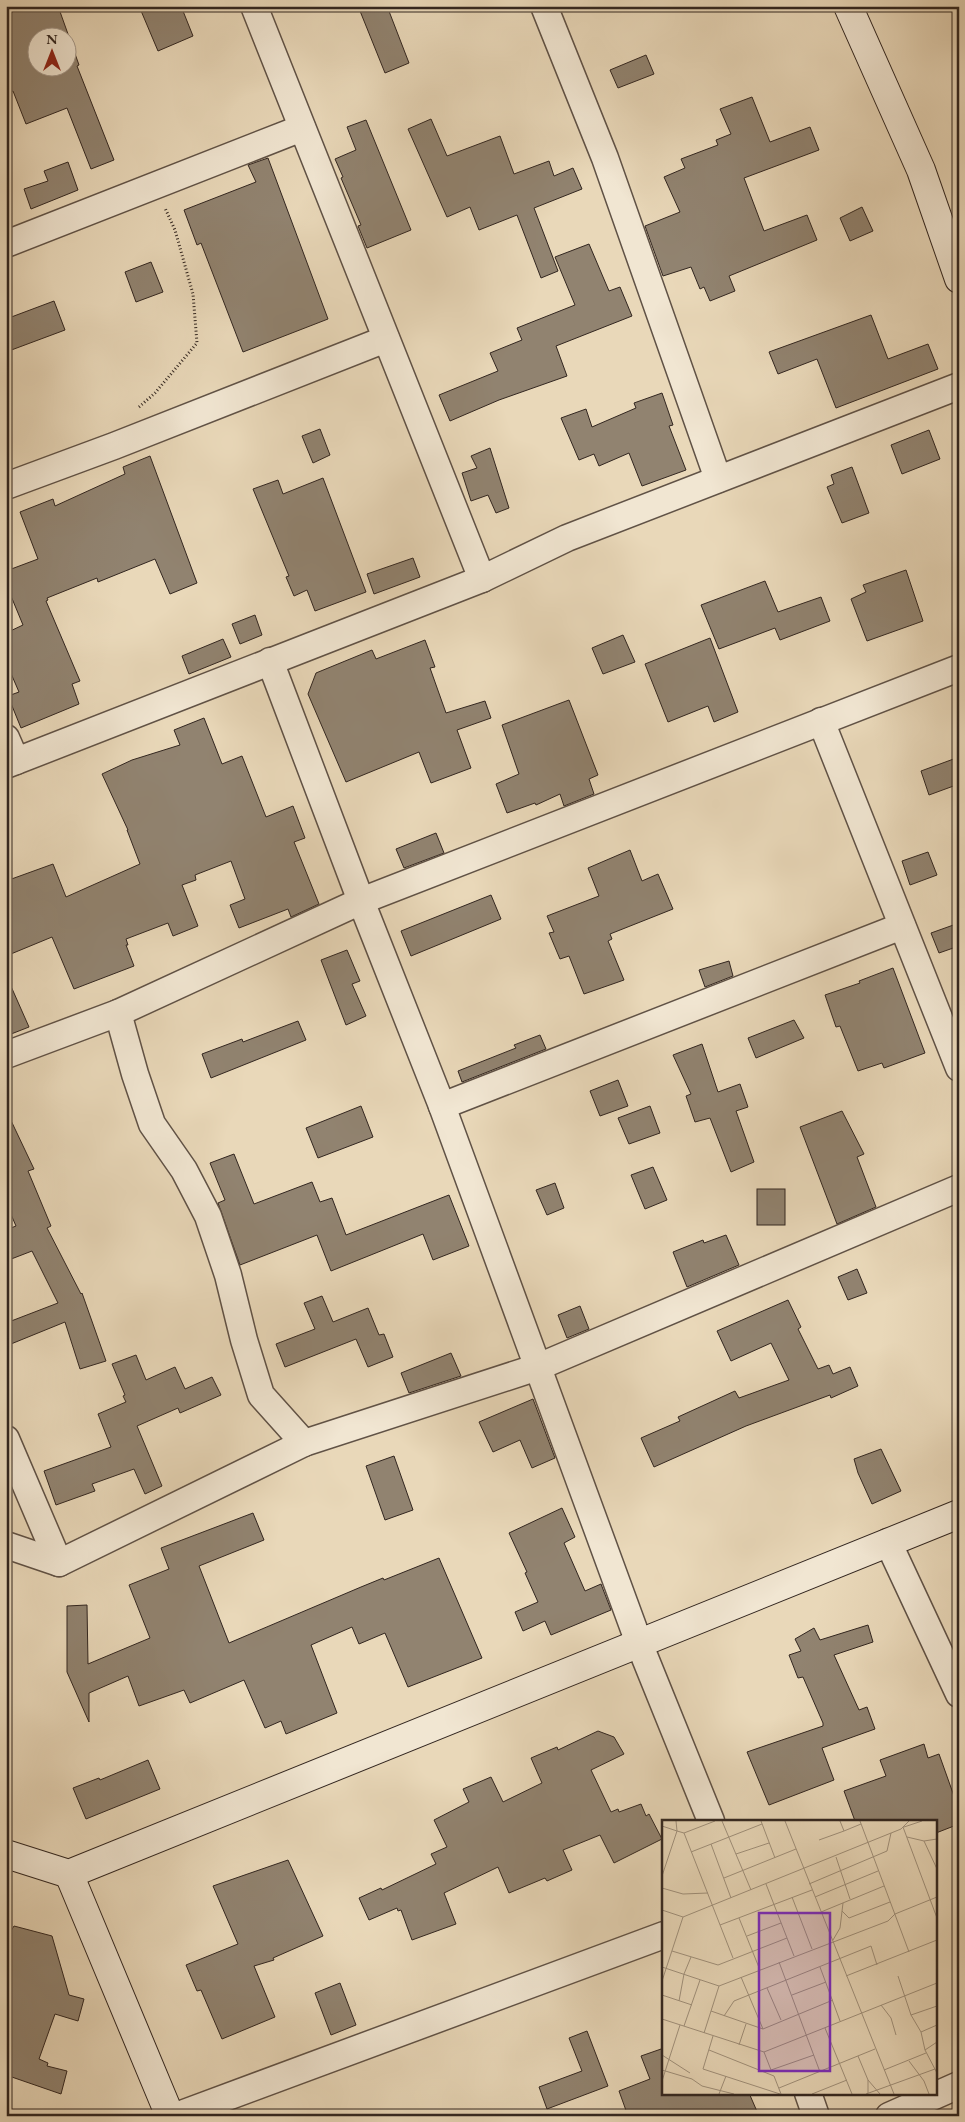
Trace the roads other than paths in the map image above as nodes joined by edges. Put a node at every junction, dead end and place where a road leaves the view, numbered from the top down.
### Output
1 (254, 6) edge
2 (544, 6) edge
3 (848, 6) edge
4 (302, 128) junction
5 (6, 244) edge
6 (959, 280) edge
7 (386, 339) junction
8 (959, 386) edge
9 (718, 479) junction
10 (6, 486) edge
11 (482, 578) junction
12 (270, 661) junction
13 (959, 668) edge
14 (821, 721) junction
15 (10, 755) edge
16 (361, 901) junction
17 (902, 926) junction
18 (118, 1013) junction
19 (6, 1055) edge
20 (959, 1068) edge
21 (442, 1106) junction
22 (959, 1188) edge
23 (538, 1367) junction
24 (6, 1439) edge
25 (304, 1443) junction
26 (959, 1514) edge
27 (888, 1542) junction
28 (6, 1545) edge
29 (58, 1562) junction
30 (639, 1643) junction
31 (959, 1694) edge
32 (711, 1820) edge
33 (6, 1854) edge
34 (70, 1874) junction
35 (662, 1936) edge
36 (959, 2085) edge
37 (808, 2094) edge
38 (170, 2116) edge
39 (176, 2116) edge
40 (816, 2116) edge
41 (889, 2116) edge

1 - 4 street
2 - 9 street
3 - 6 street
4 - 5 street
4 - 7 street
7 - 10 street
7 - 11 street
8 - 9 street
9 - 11 street
11 - 12 street
12 - 15 street
12 - 16 street
13 - 14 street
14 - 16 street
14 - 17 street
16 - 18 street
16 - 21 street
17 - 20 street
17 - 21 street
18 - 19 street
18 - 25 street
21 - 23 street
22 - 23 street
23 - 25 street
23 - 30 street
24 - 29 street
25 - 29 street
26 - 27 street
27 - 30 street
27 - 31 street
28 - 29 street
30 - 32 street
30 - 34 street
33 - 34 street
34 - 38 street
35 - 39 street
36 - 41 street
37 - 40 street

